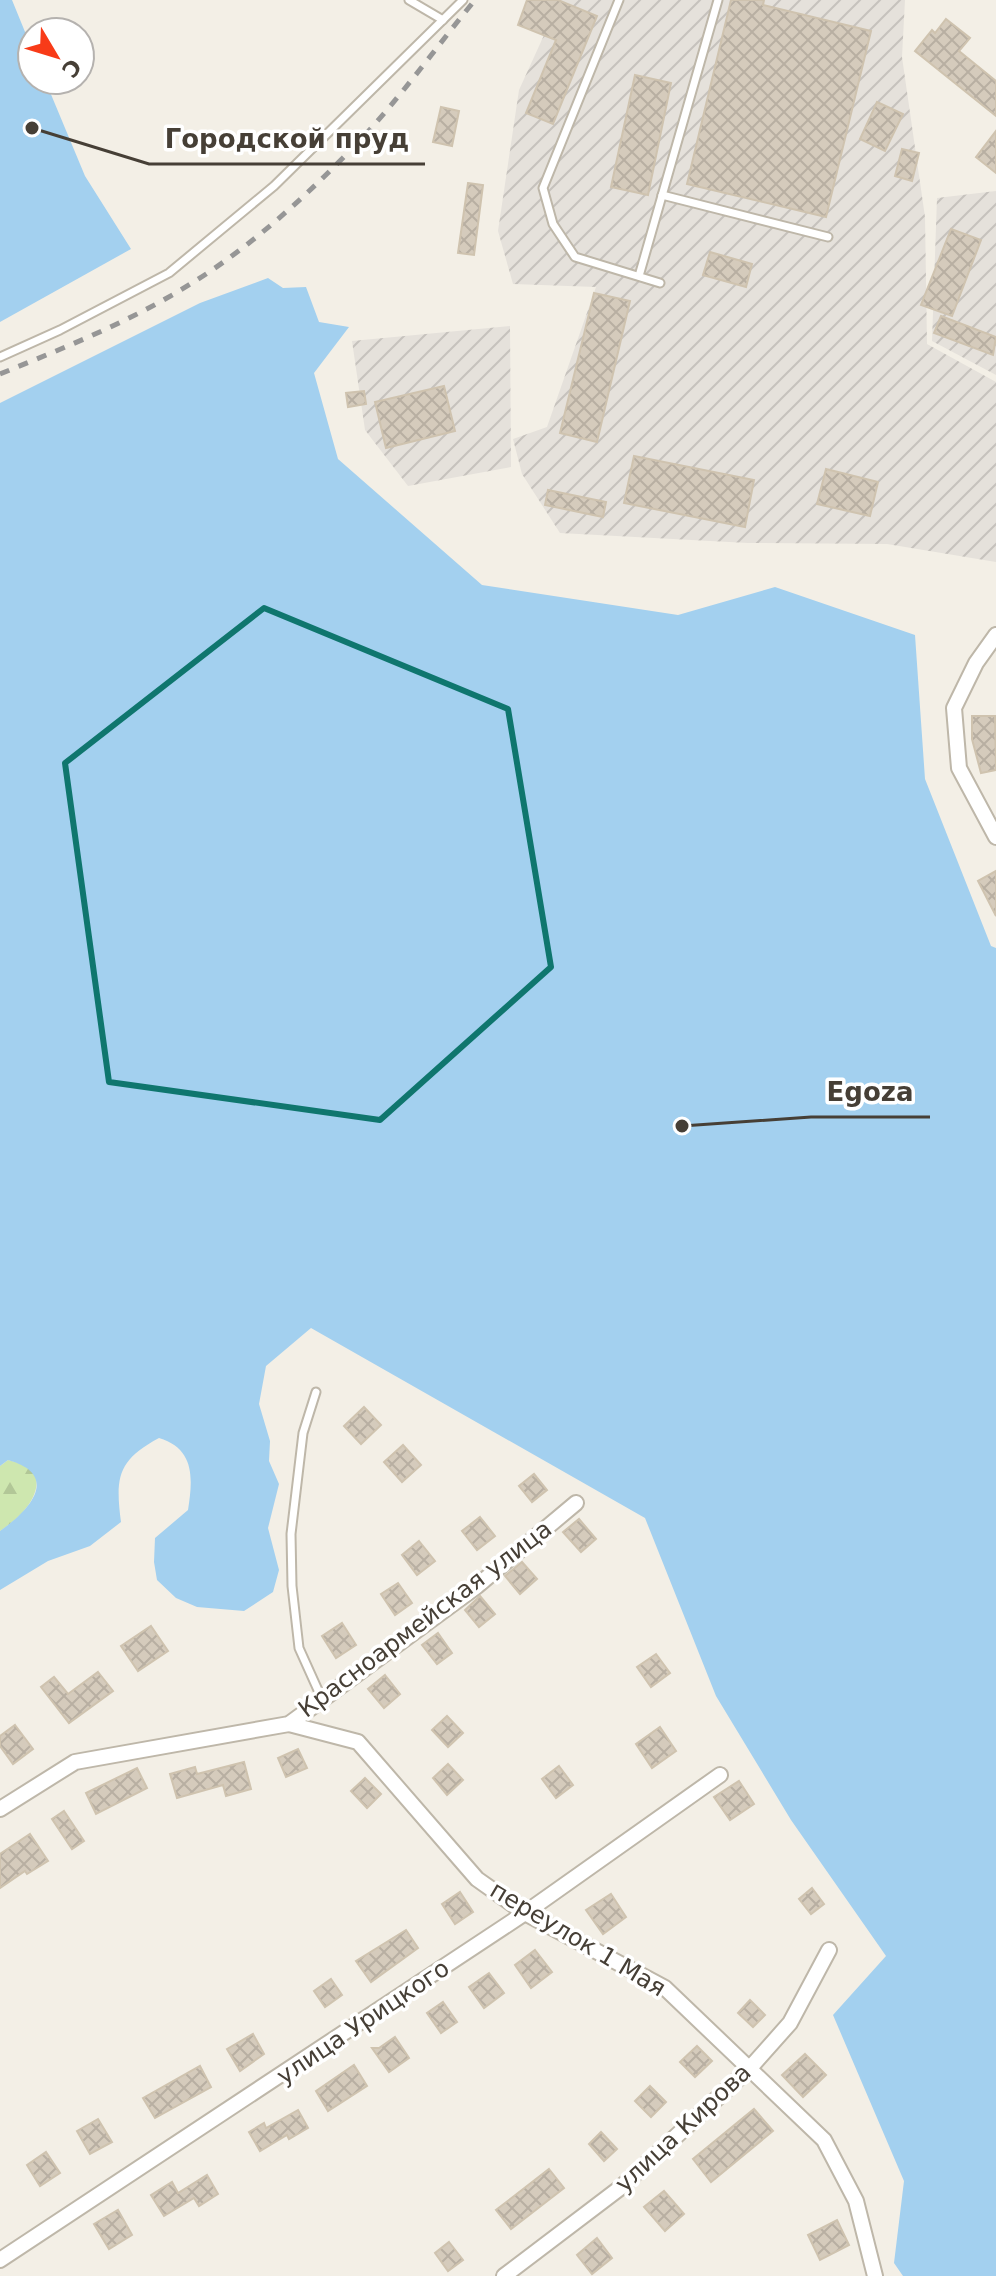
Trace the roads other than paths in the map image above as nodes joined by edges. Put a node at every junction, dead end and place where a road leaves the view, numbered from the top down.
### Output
1 (409, 0) edge
2 (463, 0) edge
3 (619, 0) edge
4 (718, 0) edge
5 (443, 20) junction
6 (662, 195) junction
7 (828, 237) dead end
8 (639, 276) junction
9 (660, 283) dead end
10 (0, 357) edge
11 (996, 635) edge
12 (996, 837) edge
13 (316, 1392) dead end
14 (576, 1503) dead end
15 (322, 1699) junction
16 (289, 1724) junction
17 (720, 1775) dead end
18 (0, 1809) edge
19 (525, 1913) junction
20 (829, 1950) dead end
21 (750, 2068) junction
22 (0, 2260) edge
23 (504, 2276) edge
24 (875, 2276) edge

1 - 5 lane
2 - 5 lane
3 - 8 lane
4 - 6 lane
5 - 10 lane
6 - 7 lane
6 - 8 lane
8 - 9 lane
11 - 12 street
13 - 15 lane
14 - 15 street, Красноармейская улица
15 - 16 street, Красноармейская улица
16 - 18 street, Красноармейская улица
16 - 19 street, переулок 1 Мая
17 - 19 street, улица Урицкого
19 - 21 street, переулок 1 Мая
19 - 22 street, улица Урицкого
20 - 21 street, улица Кирова
21 - 23 street, улица Кирова
21 - 24 street, переулок 1 Мая

